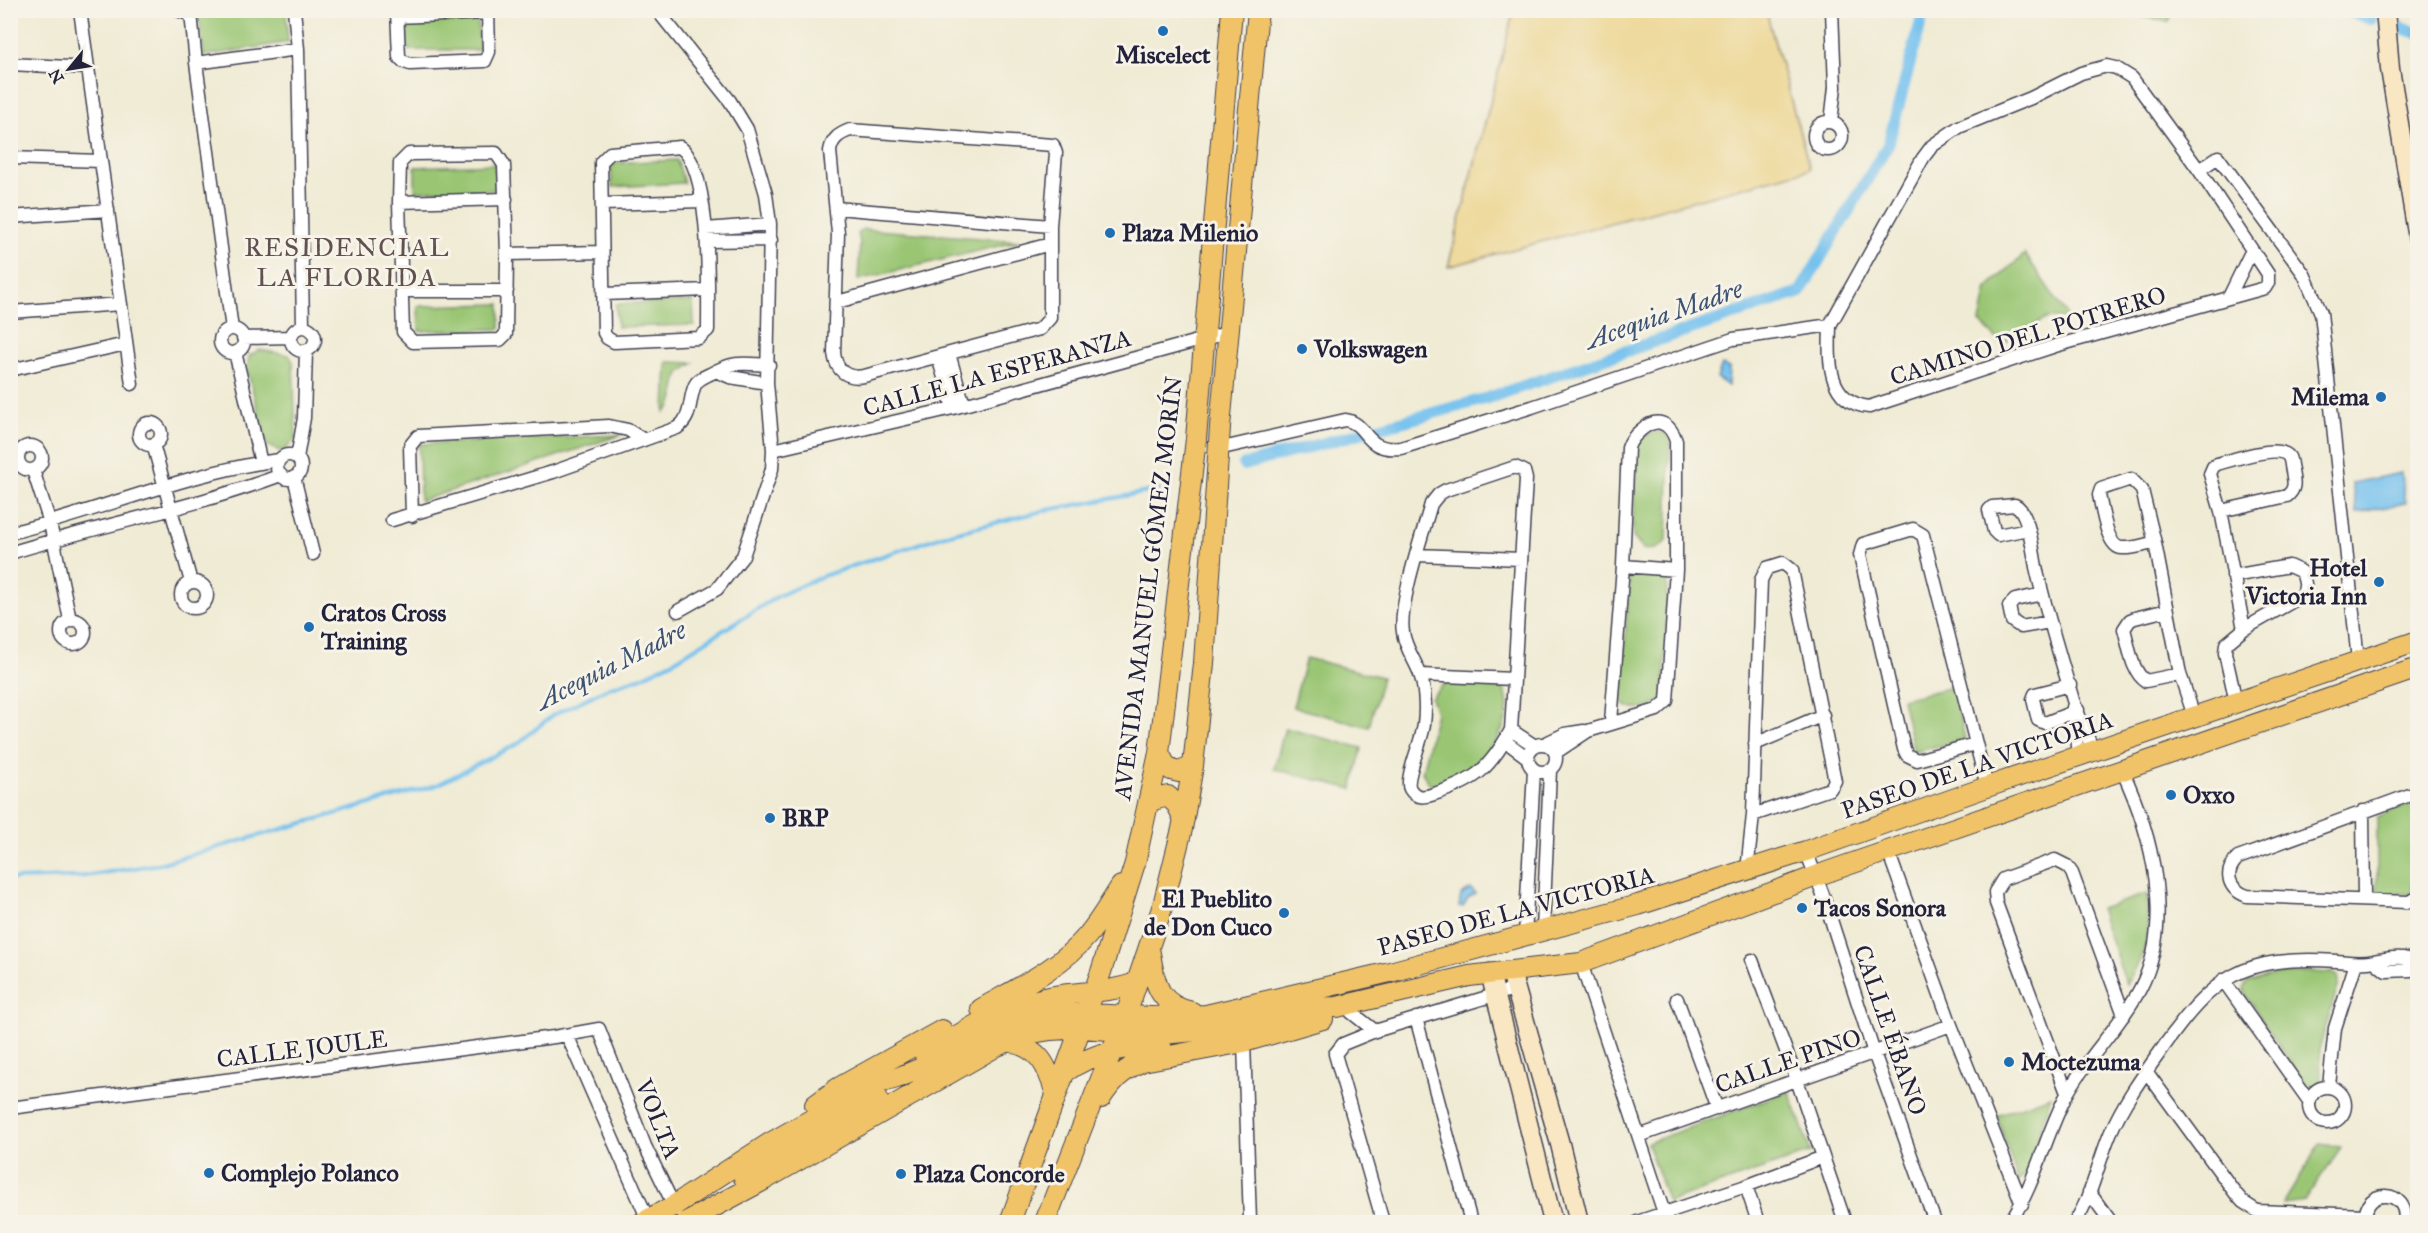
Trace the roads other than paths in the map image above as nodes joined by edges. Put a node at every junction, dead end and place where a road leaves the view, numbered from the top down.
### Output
1 (80, 10) edge
2 (178, 10) edge
3 (294, 10) edge
4 (657, 10) edge
5 (1232, 10) edge
6 (1258, 10) edge
7 (1832, 10) edge
8 (2385, 10) edge
9 (193, 12) edge
10 (488, 12) edge
11 (397, 14) edge
12 (298, 49) junction
13 (196, 63) junction
14 (10, 64) edge
15 (88, 68) junction
16 (1831, 122) dead end
17 (10, 158) edge
18 (101, 161) junction
19 (2199, 170) junction
20 (506, 200) junction
21 (702, 201) junction
22 (399, 202) junction
23 (603, 204) junction
24 (836, 208) junction
25 (108, 210) junction
26 (10, 217) edge
27 (770, 224) junction
28 (1050, 226) junction
29 (706, 235) junction
30 (2418, 239) edge
31 (771, 240) junction
32 (1050, 244) junction
33 (2252, 249) junction
34 (602, 252) junction
35 (507, 254) junction
36 (708, 290) junction
37 (402, 291) junction
38 (507, 291) junction
39 (604, 294) junction
40 (2229, 297) junction
41 (837, 302) junction
42 (121, 304) junction
43 (10, 312) edge
44 (1830, 325) junction
45 (303, 326) junction
46 (232, 329) junction
47 (1230, 332) junction
48 (291, 337) junction
49 (243, 338) junction
50 (1203, 339) junction
51 (126, 344) junction
52 (306, 351) junction
53 (235, 352) junction
54 (944, 356) junction
55 (769, 365) junction
56 (10, 370) edge
57 (716, 371) junction
58 (767, 382) junction
59 (132, 384) dead end
60 (958, 407) junction
61 (644, 440) junction
62 (153, 444) dead end
63 (1218, 449) junction
64 (773, 450) junction
65 (297, 458) junction
66 (279, 460) junction
67 (261, 462) junction
68 (33, 470) dead end
69 (281, 475) junction
70 (294, 477) junction
71 (165, 487) junction
72 (172, 509) junction
73 (2221, 511) junction
74 (412, 516) junction
75 (392, 520) dead end
76 (50, 523) junction
77 (2028, 529) junction
78 (10, 533) edge
79 (52, 540) junction
80 (2155, 543) junction
81 (10, 553) edge
82 (313, 554) dead end
83 (1417, 555) junction
84 (1521, 559) junction
85 (1623, 566) junction
86 (1676, 570) junction
87 (2233, 576) junction
88 (191, 582) dead end
89 (2042, 594) junction
90 (2167, 609) junction
91 (678, 611) dead end
92 (70, 620) dead end
93 (2049, 622) junction
94 (2244, 629) junction
95 (2418, 641) edge
96 (2358, 660) junction
97 (2418, 668) edge
98 (2180, 674) junction
99 (1420, 675) junction
100 (1514, 679) junction
101 (2070, 685) junction
102 (2236, 702) junction
103 (2075, 708) junction
104 (1823, 715) junction
105 (2194, 716) junction
106 (1611, 722) junction
107 (1588, 731) junction
108 (1508, 736) junction
109 (1755, 744) junction
110 (1975, 744) junction
111 (1540, 745) junction
112 (1159, 753) junction
113 (1556, 753) junction
114 (2085, 754) junction
115 (1531, 764) junction
116 (1193, 766) junction
117 (1550, 770) junction
118 (2122, 770) junction
119 (1987, 787) junction
120 (2418, 792) edge
121 (1150, 801) junction
122 (2363, 811) junction
123 (1753, 815) junction
124 (1184, 819) junction
125 (1888, 851) junction
126 (1806, 852) junction
127 (1135, 863) junction
128 (1747, 871) junction
129 (1816, 876) junction
130 (1713, 882) junction
131 (2418, 898) edge
132 (2364, 899) junction
133 (1721, 909) junction
134 (1534, 933) junction
135 (1149, 947) junction
136 (1752, 960) dead end
137 (1581, 963) junction
138 (2356, 963) junction
139 (2418, 963) edge
140 (1490, 974) junction
141 (1360, 980) junction
142 (1512, 980) junction
143 (2223, 980) junction
144 (1450, 981) junction
145 (1136, 983) junction
146 (1093, 993) junction
147 (1494, 994) junction
148 (1677, 999) dead end
149 (1312, 1008) junction
150 (1351, 1012) junction
151 (1206, 1015) junction
152 (2124, 1015) junction
153 (1416, 1018) junction
154 (1085, 1020) junction
155 (1951, 1025) junction
156 (599, 1029) joint
157 (1375, 1031) junction
158 (1119, 1032) junction
159 (567, 1035) junction
160 (1008, 1041) junction
161 (1244, 1042) junction
162 (1874, 1053) junction
163 (2146, 1071) junction
164 (1065, 1072) junction
165 (897, 1078) junction
166 (1797, 1080) junction
167 (2329, 1086) junction
168 (2067, 1093) junction
169 (1056, 1094) junction
170 (2309, 1101) junction
171 (10, 1108) edge
172 (1717, 1108) junction
173 (1083, 1126) junction
174 (1639, 1136) junction
175 (770, 1143) junction
176 (1560, 1144) junction
177 (1534, 1151) junction
178 (1823, 1157) junction
179 (1746, 1186) junction
180 (2089, 1192) junction
181 (728, 1199) junction
182 (2022, 1204) junction
183 (680, 1217) edge
184 (1665, 1218) edge
185 (2366, 1219) edge
186 (646, 1222) edge
187 (1010, 1222) edge
188 (1045, 1222) edge
189 (1250, 1222) edge
190 (1383, 1222) edge
191 (1471, 1222) edge
192 (1553, 1222) edge
193 (1579, 1222) edge
194 (1637, 1222) edge
195 (1758, 1222) edge
196 (1845, 1222) edge
197 (1935, 1222) edge
198 (2010, 1222) edge
199 (2075, 1222) edge
200 (2111, 1222) edge
201 (2404, 1222) edge

1 - 15 street
2 - 9 street
3 - 12 street
4 - 27 street
5 - 50 main road, AVENIDA MANUEL GÓMEZ MORÍN
6 - 47 main road
7 - 16 street
8 - 30 street
9 - 13 street
10 - 11 street
10 - 11 street
12 - 13 street
12 - 45 street
13 - 46 street
14 - 15 street
15 - 18 street
17 - 18 street
18 - 25 street
19 - 33 street
19 - 44 street
19 - 96 street
20 - 22 street
20 - 22 street
20 - 35 street
21 - 23 street
21 - 23 street
21 - 29 street
22 - 37 street
23 - 34 street
24 - 28 street
24 - 28 street
24 - 41 street
25 - 26 street
25 - 42 street
27 - 29 street
27 - 31 street
28 - 32 street
29 - 31 street
29 - 36 street
31 - 55 street
32 - 41 street
32 - 54 street
33 - 40 street
33 - 40 street, CAMINO DEL POTRERO
34 - 35 street
34 - 39 street
35 - 38 street
36 - 39 street
36 - 39 street
37 - 38 street
37 - 38 street
40 - 44 street, CAMINO DEL POTRERO
41 - 54 street
42 - 43 street
42 - 51 street
44 - 63 street
45 - 48 street
45 - 52 street
46 - 49 street
46 - 53 street
47 - 50 street, CALLE LA ESPERANZA
47 - 63 main road
48 - 49 street
48 - 52 street
49 - 53 street
50 - 60 street, CALLE LA ESPERANZA
50 - 112 main road, AVENIDA MANUEL GÓMEZ MORÍN
51 - 56 street
51 - 59 street
52 - 65 street
53 - 67 street
54 - 60 street
55 - 57 street
55 - 58 street
57 - 58 street
57 - 61 street
58 - 64 street
60 - 64 street, CALLE LA ESPERANZA
61 - 74 street
61 - 74 street
62 - 71 street
63 - 116 main road
64 - 91 street
65 - 66 street
65 - 70 street
66 - 67 street
66 - 69 street
67 - 71 street
68 - 76 street
69 - 70 street
69 - 72 street
70 - 82 street
71 - 72 street
71 - 76 street
72 - 79 street
72 - 88 street
73 - 73 street
73 - 87 street
74 - 75 street
76 - 78 street
76 - 79 street
77 - 77 street
77 - 89 street
79 - 81 street
79 - 92 street
80 - 80 street
80 - 90 street
83 - 84 street
83 - 84 street
83 - 99 street
84 - 100 street
85 - 86 street
85 - 86 street
85 - 106 street
86 - 106 street
87 - 94 street
87 - 94 street
89 - 93 street
89 - 93 street
90 - 98 street
90 - 98 street
93 - 101 street
94 - 102 street
95 - 96 main road, PASEO DE LA VICTORIA
96 - 102 main road, PASEO DE LA VICTORIA
97 - 118 main road
98 - 105 street
99 - 100 street
99 - 108 street
100 - 108 street
101 - 103 street
101 - 103 street
102 - 105 main road, PASEO DE LA VICTORIA
103 - 114 street
104 - 109 street
104 - 109 street
104 - 123 street
105 - 114 main road, PASEO DE LA VICTORIA
106 - 107 street
107 - 111 street
107 - 113 street
108 - 111 street
108 - 115 street
109 - 123 street
110 - 110 street
110 - 119 street
111 - 113 street
111 - 115 street
112 - 116 main road
112 - 121 main road, AVENIDA MANUEL GÓMEZ MORÍN
113 - 117 street
114 - 119 main road, PASEO DE LA VICTORIA
115 - 117 street
115 - 134 street
116 - 124 main road
117 - 134 street
118 - 125 main road
118 - 152 street
119 - 126 main road, PASEO DE LA VICTORIA
120 - 122 street
121 - 124 main road
121 - 127 main road, AVENIDA MANUEL GÓMEZ MORÍN
122 - 132 street
122 - 132 street
123 - 128 street
124 - 135 main road
125 - 129 main road
125 - 155 street
126 - 128 main road, PASEO DE LA VICTORIA
126 - 129 street, CALLE ÉBANO
127 - 146 main road, AVENIDA MANUEL GÓMEZ MORÍN
127 - 175 main road
128 - 130 main road, PASEO DE LA VICTORIA
129 - 133 main road
129 - 162 street, CALLE ÉBANO
130 - 133 main road
130 - 134 main road, PASEO DE LA VICTORIA
131 - 132 street
133 - 137 main road
134 - 141 main road, PASEO DE LA VICTORIA
135 - 145 main road
135 - 151 main road
136 - 166 street
137 - 142 main road
137 - 174 street
138 - 139 street
138 - 143 street
138 - 167 street
140 - 142 main road
140 - 144 main road
140 - 147 street
141 - 149 main road
141 - 151 main road, PASEO DE LA VICTORIA
142 - 147 street
142 - 176 street
143 - 163 street
143 - 170 street
144 - 149 main road
144 - 150 main road
145 - 146 main road
145 - 158 main road
146 - 154 main road, AVENIDA MANUEL GÓMEZ MORÍN
146 - 165 main road
147 - 153 street
147 - 177 street
148 - 172 street
149 - 158 main road
150 - 157 street
150 - 161 main road
151 - 158 main road, PASEO DE LA VICTORIA
152 - 168 street
152 - 168 street
153 - 157 street
153 - 191 street
154 - 158 main road
154 - 160 main road
154 - 164 main road, AVENIDA MANUEL GÓMEZ MORÍN
154 - 165 main road
155 - 162 street, CALLE PINO
155 - 182 street
156 - 159 street, CALLE JOULE
156 - 183 street, VOLTA
157 - 190 street
158 - 164 main road
158 - 173 main road
159 - 171 street, CALLE JOULE
159 - 186 street, VOLTA
160 - 169 main road
160 - 181 main road
161 - 173 main road
161 - 189 street
162 - 166 street, CALLE PINO
162 - 197 street, CALLE ÉBANO
163 - 180 street
163 - 185 street
164 - 169 main road, AVENIDA MANUEL GÓMEZ MORÍN
165 - 175 main road
165 - 181 main road
166 - 172 street, CALLE PINO
166 - 178 street
167 - 170 street
167 - 170 street
168 - 182 street
169 - 187 main road, AVENIDA MANUEL GÓMEZ MORÍN
172 - 174 street, CALLE PINO
173 - 188 main road
174 - 184 street
175 - 183 main road
176 - 177 street
176 - 193 street
177 - 192 street
178 - 179 street
178 - 196 street
179 - 184 street
179 - 195 street
180 - 199 street
180 - 200 street
181 - 183 main road
182 - 198 street
183 - 186 main road
184 - 194 street
185 - 201 street

